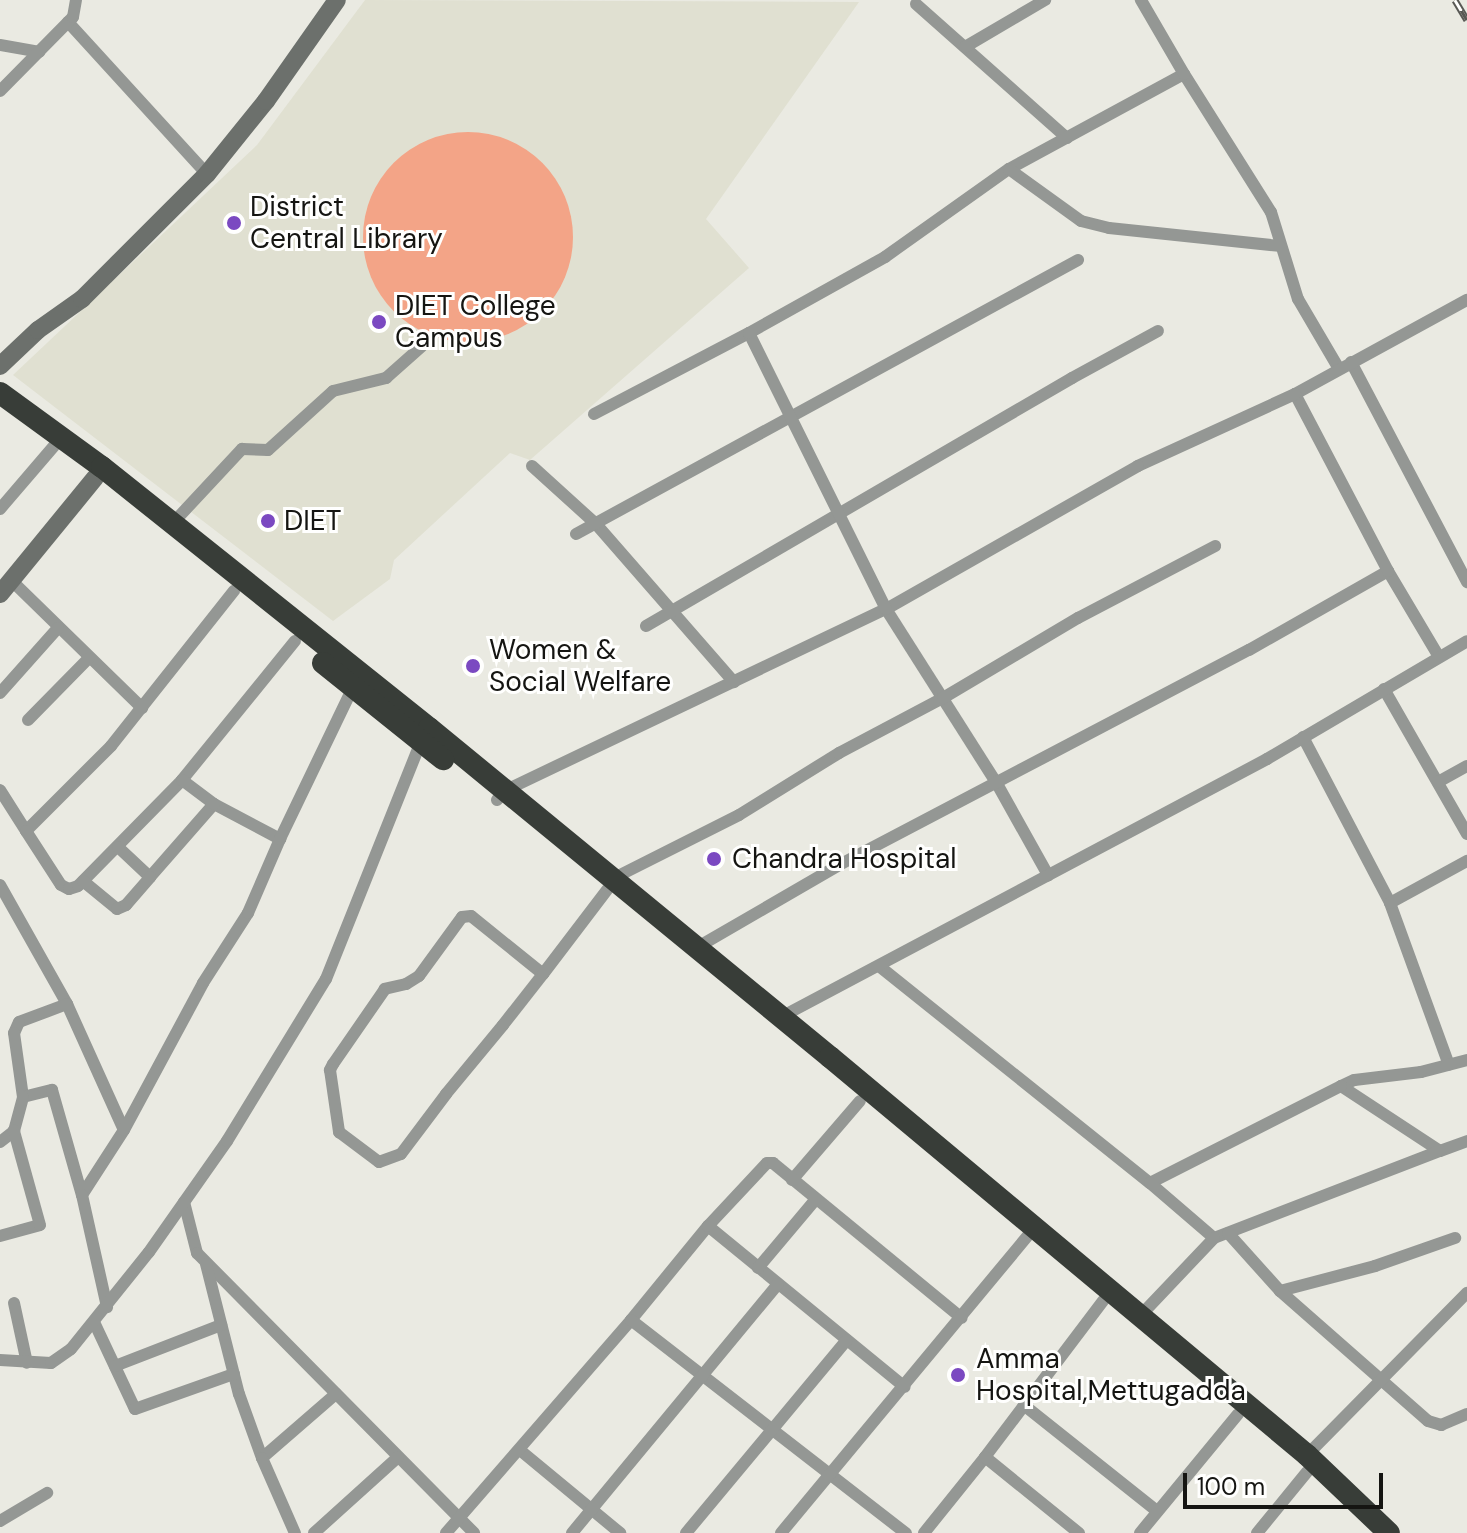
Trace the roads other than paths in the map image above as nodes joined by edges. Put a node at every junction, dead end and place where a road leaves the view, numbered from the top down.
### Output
1 (76, 0) edge
2 (87, 0) edge
3 (337, 0) edge
4 (1141, 0) edge
5 (1040, 1) edge
6 (916, 4) dead end
7 (70, 20) junction
8 (0, 45) edge
9 (965, 47) junction
10 (39, 52) junction
11 (1184, 74) junction
12 (0, 91) edge
13 (1067, 138) junction
14 (1009, 169) junction
15 (207, 174) junction
16 (1279, 246) junction
17 (1078, 260) dead end
18 (1467, 300) edge
19 (1158, 331) dead end
20 (749, 333) junction
21 (421, 347) dead end
22 (1345, 365) junction
23 (0, 366) edge
24 (0, 393) edge
25 (1295, 394) junction
26 (0, 405) edge
27 (594, 414) dead end
28 (791, 417) junction
29 (54, 446) junction
30 (532, 466) dead end
31 (95, 478) junction
32 (0, 509) edge
33 (840, 516) junction
34 (172, 524) junction
35 (596, 524) junction
36 (576, 534) dead end
37 (1215, 546) dead end
38 (1388, 571) junction
39 (1467, 582) edge
40 (6, 587) edge
41 (234, 591) junction
42 (886, 609) junction
43 (674, 610) junction
44 (646, 626) dead end
45 (58, 628) junction
46 (295, 641) junction
47 (1467, 641) edge
48 (1439, 657) junction
49 (88, 659) junction
50 (734, 682) junction
51 (353, 687) junction
52 (1384, 689) junction
53 (0, 693) edge
54 (943, 698) junction
55 (142, 708) junction
56 (28, 720) dead end
57 (1303, 737) junction
58 (421, 741) junction
59 (1467, 766) edge
60 (182, 780) junction
61 (996, 782) junction
62 (1438, 782) junction
63 (0, 790) edge
64 (500, 796) junction
65 (214, 804) junction
66 (26, 831) junction
67 (1467, 834) edge
68 (280, 839) junction
69 (118, 847) junction
70 (1467, 861) edge
71 (1048, 875) junction
72 (150, 877) junction
73 (83, 881) junction
74 (610, 884) junction
75 (0, 885) edge
76 (1390, 903) junction
77 (696, 948) junction
78 (879, 966) junction
79 (543, 974) junction
80 (67, 1004) junction
81 (781, 1017) junction
82 (1467, 1060) edge
83 (1449, 1065) junction
84 (1341, 1086) junction
85 (23, 1097) junction
86 (860, 1101) junction
87 (124, 1130) junction
88 (14, 1131) junction
89 (1467, 1141) edge
90 (0, 1142) edge
91 (1440, 1151) junction
92 (792, 1180) junction
93 (1150, 1183) junction
94 (82, 1195) junction
95 (816, 1199) junction
96 (184, 1202) junction
97 (708, 1226) junction
98 (1030, 1233) junction
99 (1228, 1233) junction
100 (0, 1236) edge
101 (1214, 1238) junction
102 (1455, 1238) dead end
103 (205, 1261) junction
104 (758, 1268) junction
105 (778, 1284) junction
106 (1280, 1291) junction
107 (1467, 1293) edge
108 (1103, 1301) junction
109 (14, 1303) dead end
110 (107, 1307) junction
111 (1141, 1315) junction
112 (962, 1318) junction
113 (631, 1320) junction
114 (94, 1322) junction
115 (221, 1325) junction
116 (847, 1340) junction
117 (0, 1360) edge
118 (27, 1363) junction
119 (115, 1366) junction
120 (702, 1373) junction
121 (234, 1374) junction
122 (1382, 1382) junction
123 (905, 1387) junction
124 (336, 1394) junction
125 (1025, 1406) junction
126 (1238, 1414) junction
127 (1467, 1414) edge
128 (771, 1432) junction
129 (521, 1451) junction
130 (398, 1457) junction
131 (985, 1457) junction
132 (262, 1458) junction
133 (1307, 1464) junction
134 (829, 1476) junction
135 (47, 1493) dead end
136 (595, 1509) junction
137 (1157, 1511) junction
138 (2, 1517) edge
139 (460, 1520) junction
140 (295, 1533) edge
141 (314, 1533) edge
142 (446, 1533) edge
143 (474, 1533) edge
144 (572, 1533) edge
145 (620, 1533) edge
146 (686, 1533) edge
147 (781, 1533) edge
148 (906, 1533) edge
149 (924, 1533) edge
150 (1079, 1533) edge
151 (1140, 1533) edge
152 (1257, 1533) edge
153 (1371, 1533) edge
154 (1389, 1533) edge

1 - 7 street
2 - 7 street
3 - 15 street
4 - 11 street
5 - 9 street
6 - 9 street
7 - 10 street
7 - 15 street
8 - 10 street
9 - 13 street
10 - 12 street
11 - 13 street
11 - 16 street
13 - 14 street
14 - 16 street
14 - 20 street
15 - 23 street
16 - 22 street
17 - 28 street
18 - 22 street
19 - 33 street
20 - 27 street
20 - 28 street
21 - 34 street
22 - 25 street
22 - 39 street
24 - 34 highway
25 - 38 street
25 - 42 street
26 - 29 highway
28 - 33 street
28 - 35 street
29 - 31 highway
29 - 32 street
30 - 35 street
31 - 40 street
31 - 41 highway
33 - 42 street
33 - 43 street
34 - 64 highway
35 - 36 street
35 - 43 street
37 - 54 street
38 - 48 street
38 - 61 street
40 - 45 street
41 - 46 highway
41 - 55 street
42 - 50 street
42 - 54 street
43 - 44 street
43 - 50 street
45 - 49 street
45 - 53 street
46 - 51 highway
46 - 60 street
47 - 48 street
48 - 52 street
49 - 55 street
49 - 56 street
50 - 64 street
51 - 58 highway
51 - 68 street
52 - 57 street
52 - 62 street
54 - 61 street
54 - 74 street
55 - 66 street
57 - 71 street
57 - 76 street
58 - 64 highway
58 - 96 street
59 - 62 street
60 - 65 street
60 - 69 street
61 - 71 street
61 - 77 street
62 - 67 street
63 - 66 street
64 - 74 highway
65 - 68 street
65 - 72 street
66 - 73 street
68 - 87 street
69 - 72 street
69 - 73 street
70 - 76 street
71 - 78 street
72 - 73 street
74 - 77 highway
74 - 79 street
74 - 86 highway
75 - 80 street
76 - 83 street
77 - 81 highway
78 - 81 street
78 - 93 street
79 - 79 street
80 - 85 street
80 - 87 street
81 - 98 highway
82 - 83 street
83 - 84 street
84 - 91 street
84 - 93 street
85 - 88 street
85 - 94 street
86 - 92 street
86 - 98 highway
87 - 94 street
88 - 90 street
88 - 100 street
89 - 91 street
91 - 99 street
92 - 95 street
92 - 97 street
93 - 101 street
94 - 110 street
95 - 104 street
95 - 112 street
96 - 103 street
96 - 110 street
97 - 104 street
97 - 113 street
98 - 108 highway
98 - 111 highway
98 - 112 street
99 - 101 street
99 - 106 street
101 - 111 street
102 - 106 street
103 - 115 street
103 - 124 street
104 - 105 street
105 - 116 street
105 - 120 street
106 - 122 street
107 - 122 street
108 - 125 street
108 - 126 highway
109 - 118 street
110 - 114 street
111 - 133 highway
112 - 123 street
113 - 120 street
113 - 129 street
114 - 118 street
114 - 119 street
115 - 119 street
115 - 121 street
116 - 123 street
116 - 128 street
117 - 118 street
119 - 121 street
120 - 128 street
120 - 136 street
121 - 132 street
122 - 127 street
122 - 133 street
123 - 134 street
124 - 130 street
124 - 132 street
125 - 131 street
125 - 137 street
126 - 133 highway
126 - 137 street
128 - 134 street
128 - 146 street
129 - 136 street
129 - 139 street
130 - 139 street
130 - 141 street
131 - 149 street
131 - 150 street
132 - 140 street
133 - 152 street
133 - 153 highway
133 - 154 highway
134 - 147 street
134 - 148 street
135 - 138 street
136 - 144 street
136 - 145 street
137 - 151 street
139 - 142 street
139 - 143 street

